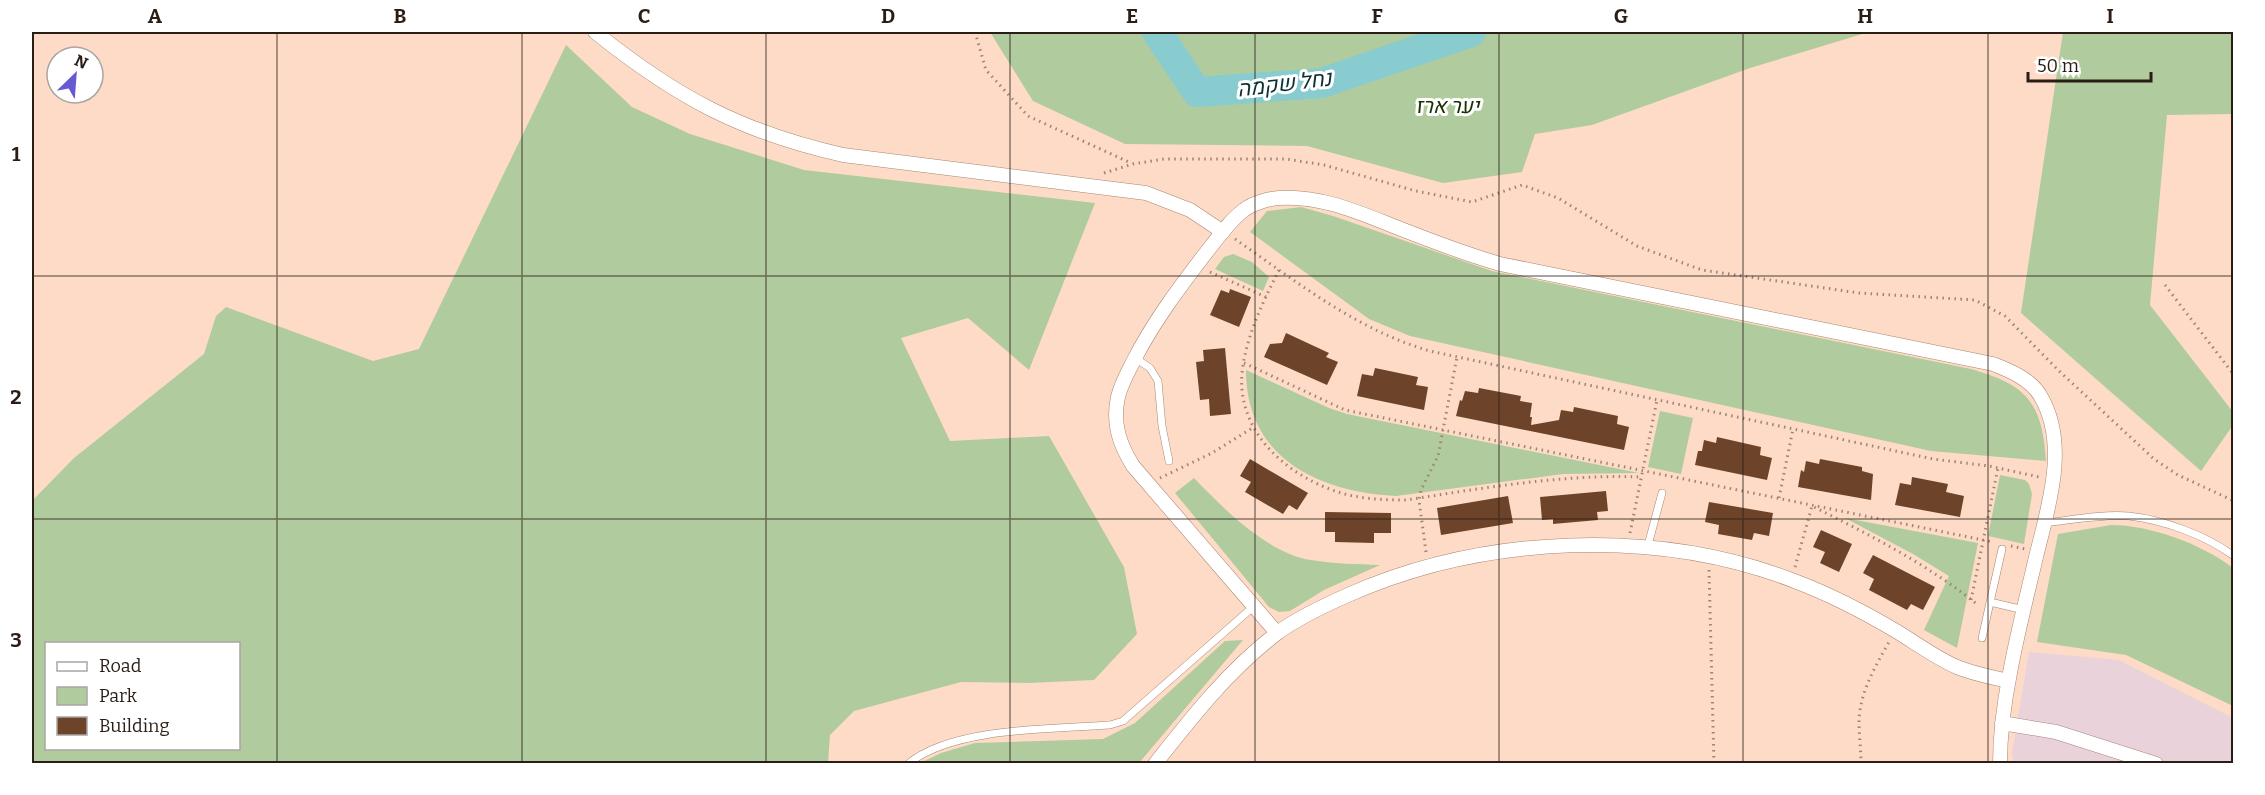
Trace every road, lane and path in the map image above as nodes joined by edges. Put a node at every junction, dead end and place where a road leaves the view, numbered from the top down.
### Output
1 (594, 32) edge
2 (975, 32) edge
3 (1133, 164) junction
4 (1100, 174) dead end
5 (1223, 231) junction
6 (1196, 266) junction
7 (1279, 270) junction
8 (2165, 285) dead end
9 (1266, 297) junction
10 (1457, 357) junction
11 (1135, 358) junction
12 (1244, 363) junction
13 (2234, 375) edge
14 (1658, 400) junction
15 (1254, 427) junction
16 (1443, 429) junction
17 (1793, 429) junction
18 (1168, 461) dead end
19 (1998, 468) junction
20 (1643, 470) junction
21 (1641, 477) junction
22 (2053, 480) junction
23 (1147, 483) junction
24 (1662, 493) dead end
25 (1419, 498) junction
26 (1779, 498) junction
27 (2234, 501) edge
28 (1812, 506) junction
29 (2044, 523) junction
30 (1983, 540) junction
31 (1994, 542) dead end
32 (1627, 547) junction
33 (2003, 547) joint
34 (1647, 549) junction
35 (2038, 551) junction
36 (2234, 556) edge
37 (1709, 558) junction
38 (1428, 567) junction
39 (1791, 580) junction
40 (1971, 600) junction
41 (1990, 602) junction
42 (1254, 607) junction
43 (2024, 610) junction
44 (1987, 613) junction
45 (1895, 630) junction
46 (1277, 633) junction
47 (1982, 638) dead end
48 (2008, 681) junction
49 (2002, 723) junction
50 (908, 764) edge
51 (1155, 764) edge
52 (1714, 764) edge
53 (1862, 764) edge
54 (2000, 764) edge
55 (2156, 764) edge

1 - 5 street
2 - 3 path
3 - 4 path
3 - 27 path
5 - 6 street
5 - 7 path
5 - 22 street
6 - 9 path
6 - 11 street
7 - 9 path
7 - 10 path
8 - 13 path
9 - 12 path
10 - 14 path
10 - 16 path
11 - 18 lane
11 - 23 street
12 - 15 path
12 - 16 path
14 - 17 path
14 - 20 path
15 - 23 path
15 - 25 path
16 - 20 path
16 - 25 path
17 - 19 path
17 - 26 path
19 - 22 path
19 - 30 path
20 - 21 path
20 - 26 path
21 - 25 path
21 - 32 path
22 - 29 street
23 - 42 street
24 - 34 lane
25 - 38 path
26 - 28 path
28 - 30 path
28 - 39 path
28 - 40 path
29 - 35 street
29 - 36 lane
30 - 31 path
30 - 40 path
32 - 34 street
32 - 38 street
33 - 35 path
33 - 41 lane
34 - 37 street
35 - 43 street
37 - 39 street
37 - 52 path
38 - 46 street
39 - 45 street
40 - 44 path
41 - 43 lane
41 - 44 lane
42 - 46 street
42 - 50 lane
43 - 48 street
44 - 47 lane
45 - 48 street
45 - 53 path
46 - 51 street
48 - 49 street
49 - 54 street
49 - 55 street

